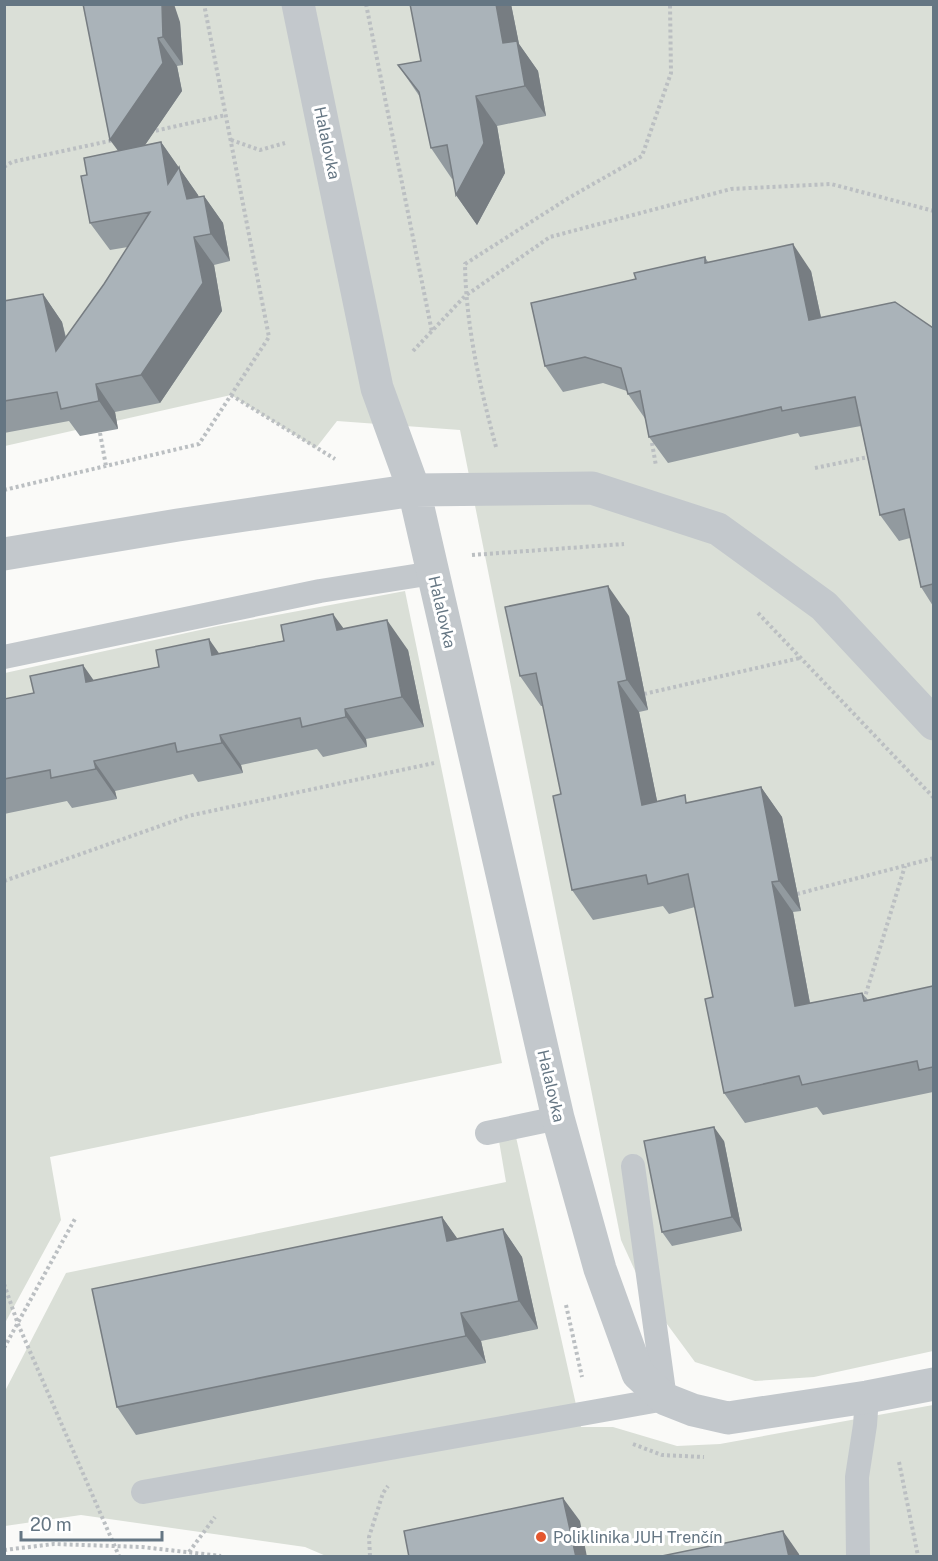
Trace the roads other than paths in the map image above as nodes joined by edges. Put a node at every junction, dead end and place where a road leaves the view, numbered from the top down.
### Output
1 (298, 4) edge
2 (401, 491) junction
3 (4, 554) edge
4 (432, 567) junction
5 (4, 657) edge
6 (933, 724) edge
7 (558, 1118) junction
8 (487, 1133) dead end
9 (633, 1166) dead end
10 (933, 1384) edge
11 (867, 1396) junction
12 (665, 1399) junction
13 (143, 1492) dead end
14 (858, 1557) edge

1 - 2 street, Halalovka
2 - 3 street
2 - 4 street, Halalovka
2 - 6 street
4 - 5 lane
4 - 7 street, Halalovka
7 - 8 lane
7 - 12 street, Halalovka
9 - 12 lane
10 - 11 street, Halalovka
11 - 12 street, Halalovka
11 - 14 lane
12 - 13 lane

